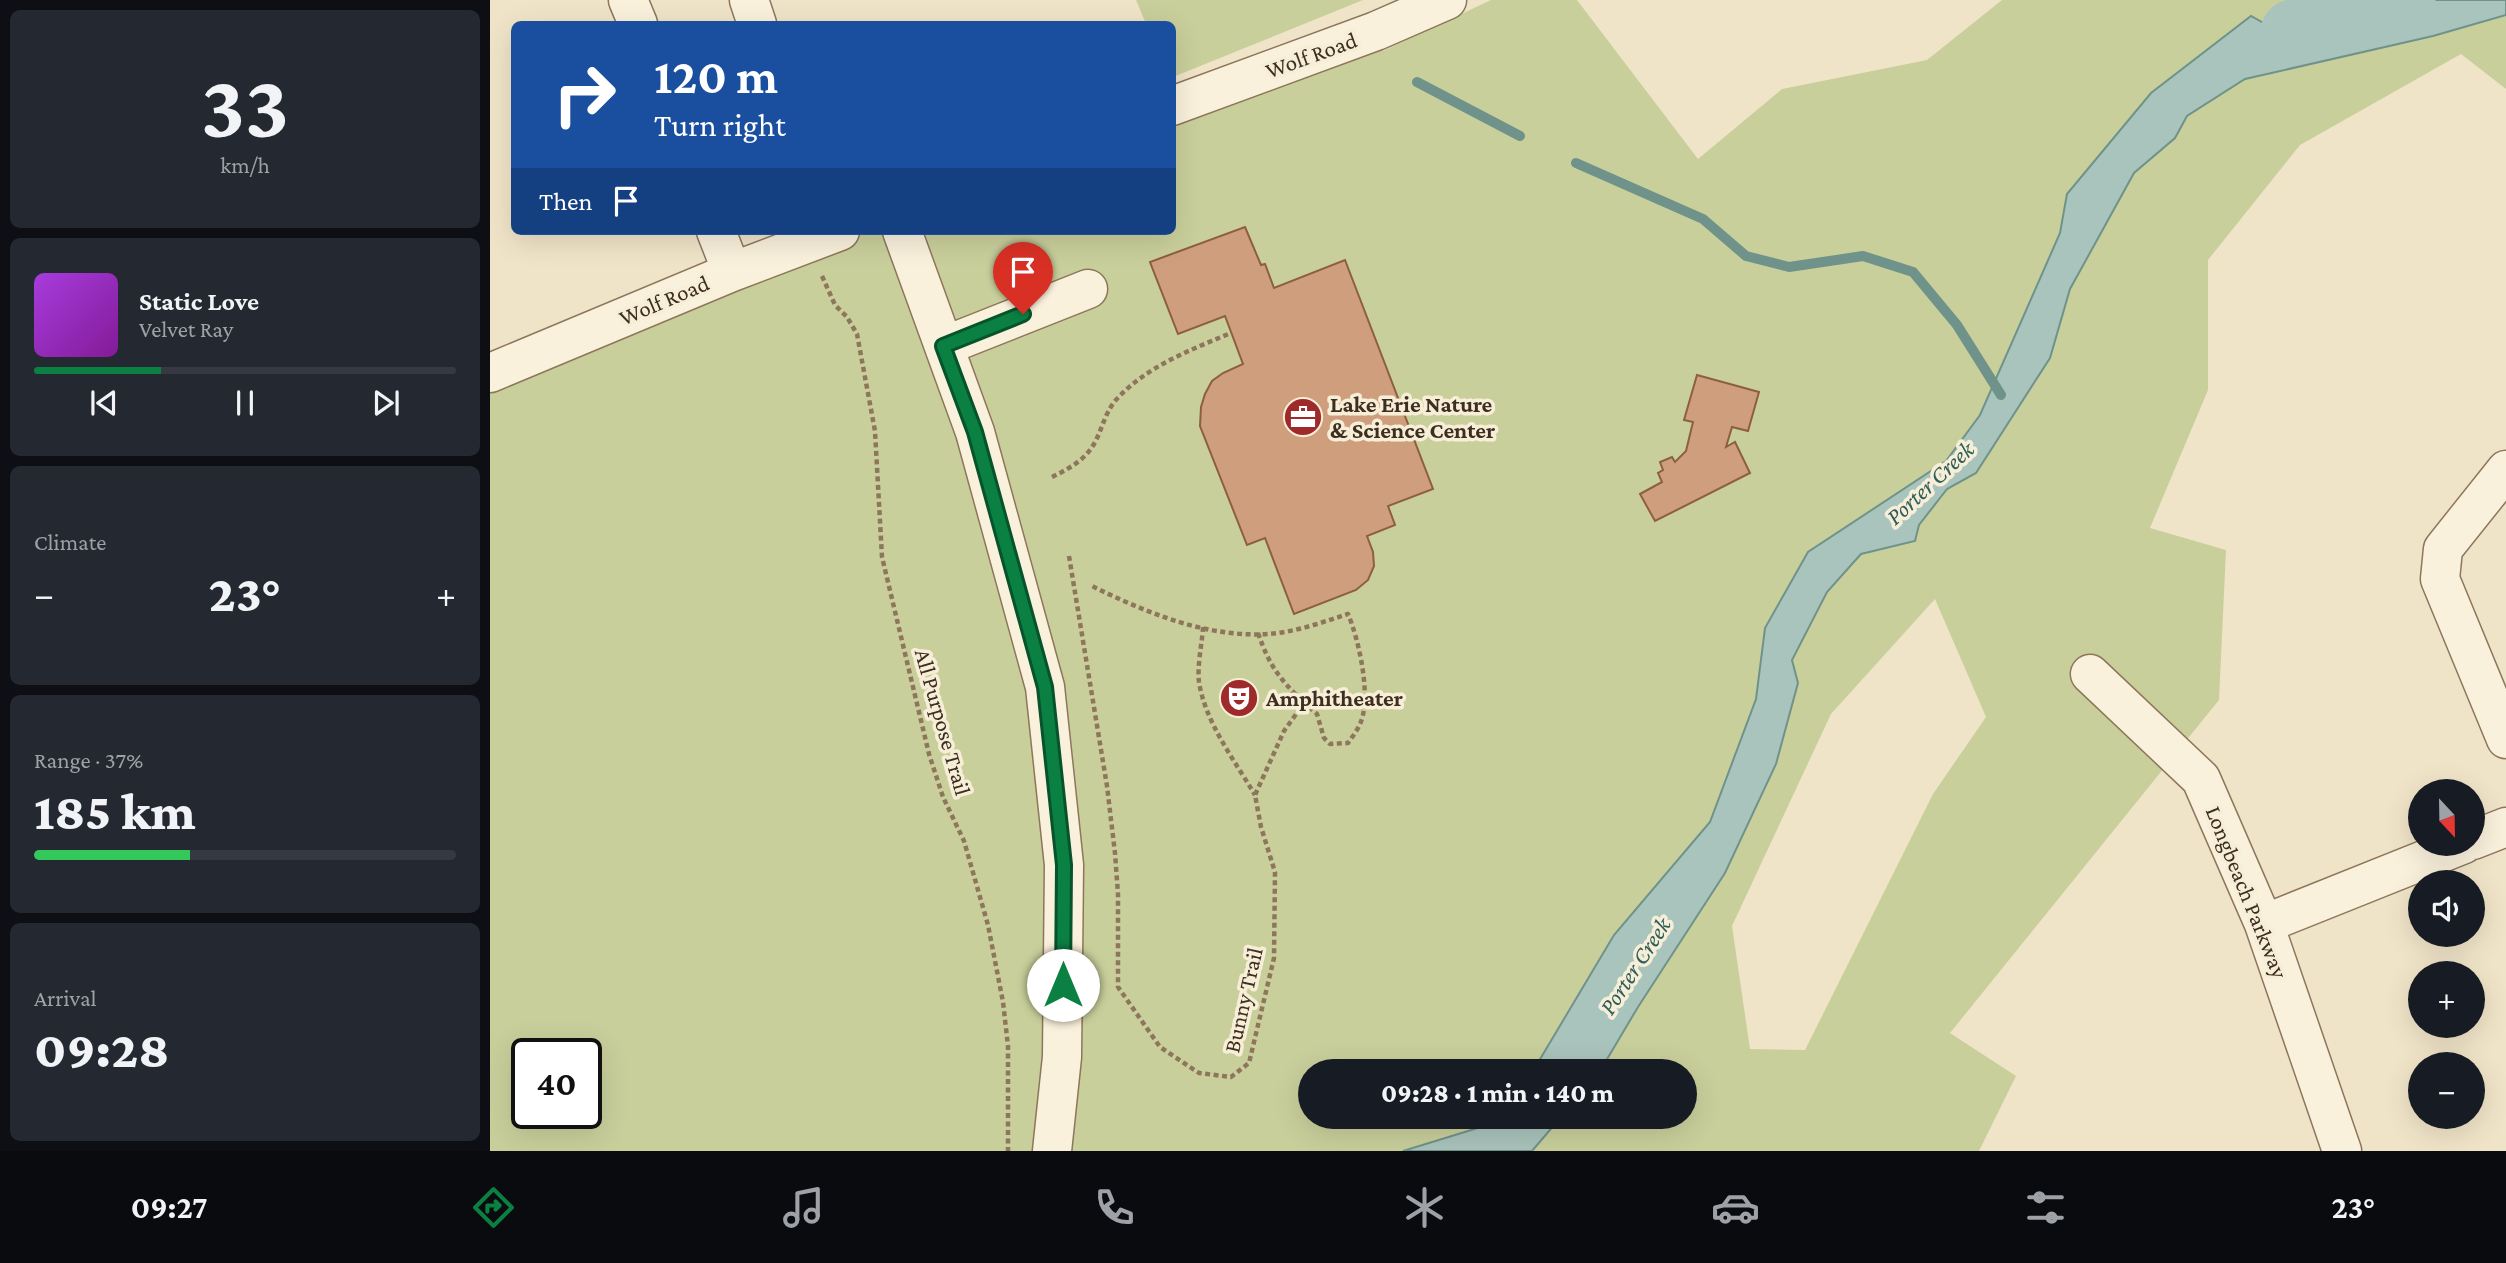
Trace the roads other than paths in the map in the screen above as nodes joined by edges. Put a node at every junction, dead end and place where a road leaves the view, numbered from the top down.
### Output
1 (628, 0) edge
2 (749, 0) edge
3 (1447, 0) edge
4 (637, 21) edge
5 (756, 21) edge
6 (1176, 105) edge
7 (718, 235) edge
8 (829, 235) edge
9 (903, 235) edge
10 (732, 272) junction
11 (1088, 289) dead end
12 (943, 346) junction
13 (490, 373) edge
14 (2506, 470) edge
15 (2090, 674) dead end
16 (2506, 739) edge
17 (2506, 827) edge
18 (2485, 835) edge
19 (2434, 856) edge
20 (2264, 924) junction
21 (1052, 1151) edge
22 (2342, 1151) edge

1 - 4 street
2 - 5 street
3 - 6 street, Wolf Road
7 - 10 street
8 - 10 street, Wolf Road
9 - 12 street
10 - 13 street, Wolf Road
11 - 12 street
12 - 21 street
14 - 16 street
15 - 20 street, Longbeach Parkway
17 - 18 street
19 - 20 street
20 - 22 street, Longbeach Parkway

